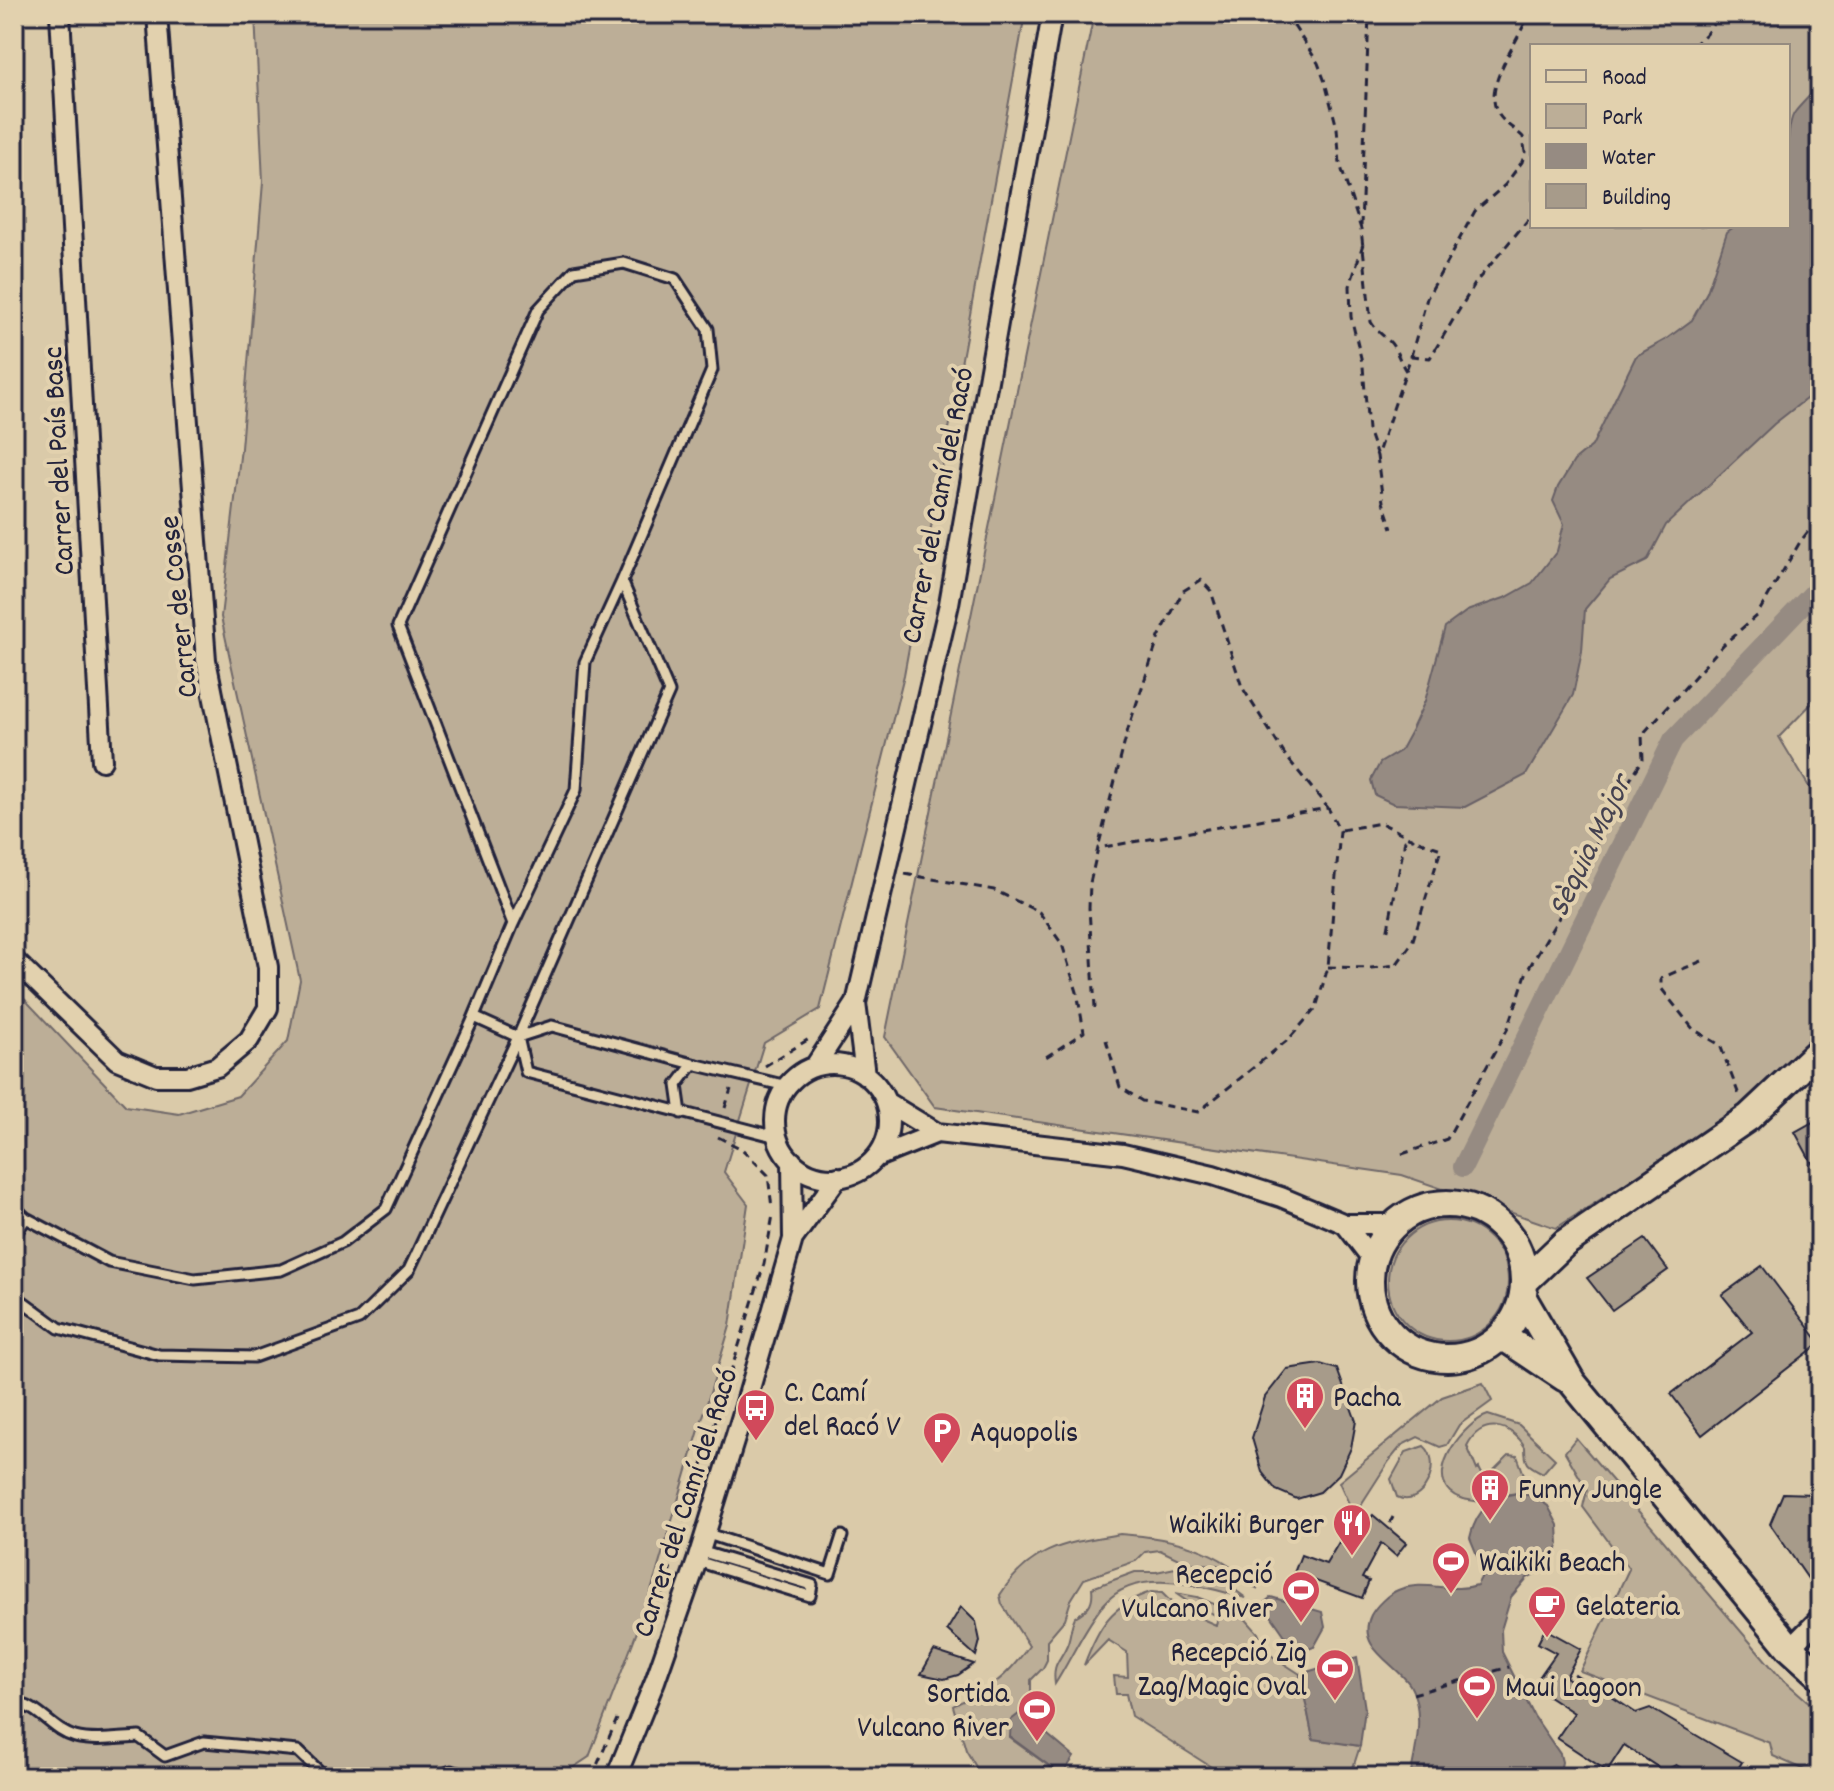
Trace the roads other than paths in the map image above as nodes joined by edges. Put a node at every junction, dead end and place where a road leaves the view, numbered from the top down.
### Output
1 (60, 14) edge
2 (157, 14) edge
3 (1052, 14) edge
4 (622, 581) junction
5 (102, 761) dead end
6 (513, 924) junction
7 (14, 960) edge
8 (856, 1003) junction
9 (474, 1017) junction
10 (518, 1037) junction
11 (1820, 1050) edge
12 (693, 1064) junction
13 (815, 1066) junction
14 (865, 1075) junction
15 (787, 1086) junction
16 (886, 1102) junction
17 (681, 1113) junction
18 (937, 1133) junction
19 (777, 1137) junction
20 (877, 1157) junction
21 (792, 1161) junction
22 (838, 1177) junction
23 (14, 1207) edge
24 (26, 1218) junction
25 (1345, 1224) junction
26 (1393, 1224) junction
27 (14, 1236) edge
28 (793, 1239) junction
29 (1514, 1241) junction
30 (1565, 1243) junction
31 (1372, 1259) junction
32 (1524, 1290) junction
33 (14, 1295) edge
34 (1502, 1336) junction
35 (1572, 1382) junction
36 (842, 1536) dead end
37 (701, 1548) junction
38 (1820, 1618) edge
39 (1790, 1648) junction
40 (1820, 1675) edge
41 (14, 1703) edge
42 (343, 1777) edge
43 (436, 1777) edge
44 (465, 1777) edge
45 (616, 1777) edge

1 - 5 street, Carrer del País Basc
2 - 7 street, Carrer de Cosse
3 - 8 street, Carrer del Camí del Racó
4 - 6 lane
4 - 6 lane
4 - 10 lane
6 - 9 lane
8 - 13 street, Carrer del Camí del Racó
8 - 14 street, Carrer del Camí del Racó
9 - 10 lane
9 - 24 lane
10 - 12 lane
10 - 17 lane
10 - 33 lane
11 - 30 street
12 - 15 lane
12 - 17 lane
13 - 14 street
13 - 15 street
14 - 16 street
15 - 19 street
16 - 18 street
16 - 20 street
17 - 19 lane
18 - 20 street
18 - 25 street
19 - 21 street
20 - 22 street
21 - 22 street
21 - 28 street, Carrer del Camí del Racó
22 - 28 street, Carrer del Camí del Racó
23 - 24 lane
24 - 27 lane
25 - 26 street
25 - 31 street
26 - 29 street
26 - 31 street
28 - 37 street, Carrer del Camí del Racó
29 - 30 street
29 - 32 street
30 - 32 street
31 - 34 street
32 - 34 street
32 - 35 street
34 - 35 street
35 - 39 street
36 - 37 lane
37 - 37 lane
37 - 45 street, Carrer del Camí del Racó
38 - 39 street
39 - 40 street
41 - 42 lane
43 - 44 lane

